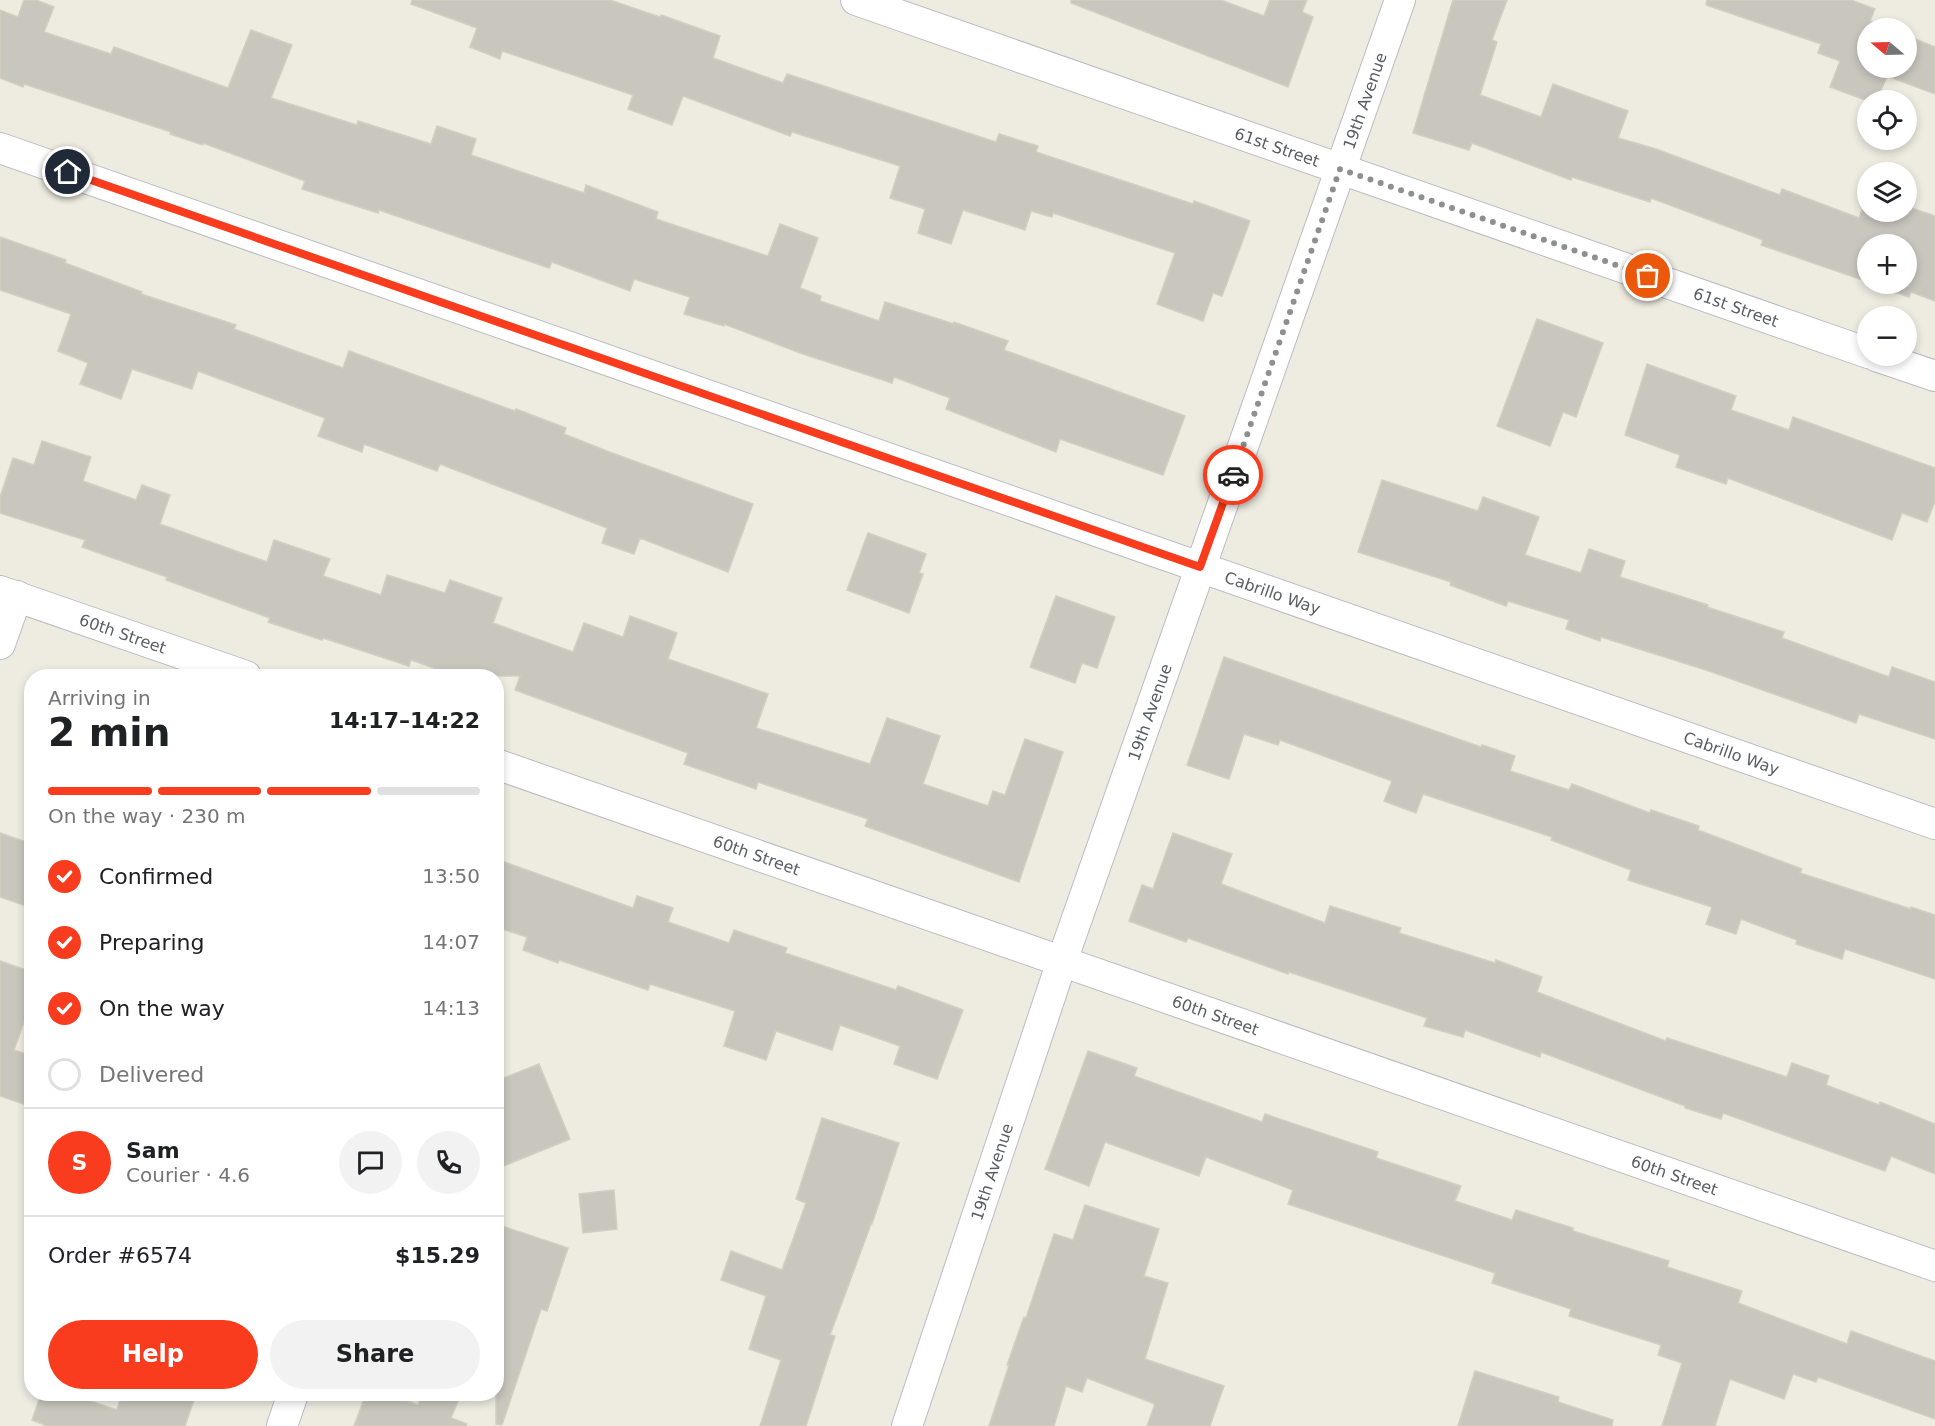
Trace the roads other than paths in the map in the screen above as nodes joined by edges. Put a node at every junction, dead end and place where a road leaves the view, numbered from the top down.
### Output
1 (856, 0) edge
2 (1400, 0) edge
3 (0, 148) edge
4 (1340, 169) junction
5 (1857, 348) edge
6 (1906, 366) edge
7 (1935, 376) edge
8 (1200, 567) junction
9 (8, 593) edge
10 (0, 644) edge
11 (226, 669) edge
12 (504, 767) edge
13 (1935, 824) edge
14 (1062, 961) junction
15 (1935, 1266) edge
16 (291, 1401) edge
17 (282, 1426) edge
18 (907, 1426) edge

1 - 4 street, 61st Street
2 - 4 street, 19th Avenue
3 - 8 street, Cabrillo Way
4 - 5 street, 61st Street
4 - 8 street, 19th Avenue
6 - 7 street
8 - 13 street, Cabrillo Way
8 - 14 street, 19th Avenue
9 - 10 street
9 - 11 street, 60th Street
12 - 14 street, 60th Street
14 - 15 street, 60th Street
14 - 18 street, 19th Avenue
16 - 17 street

